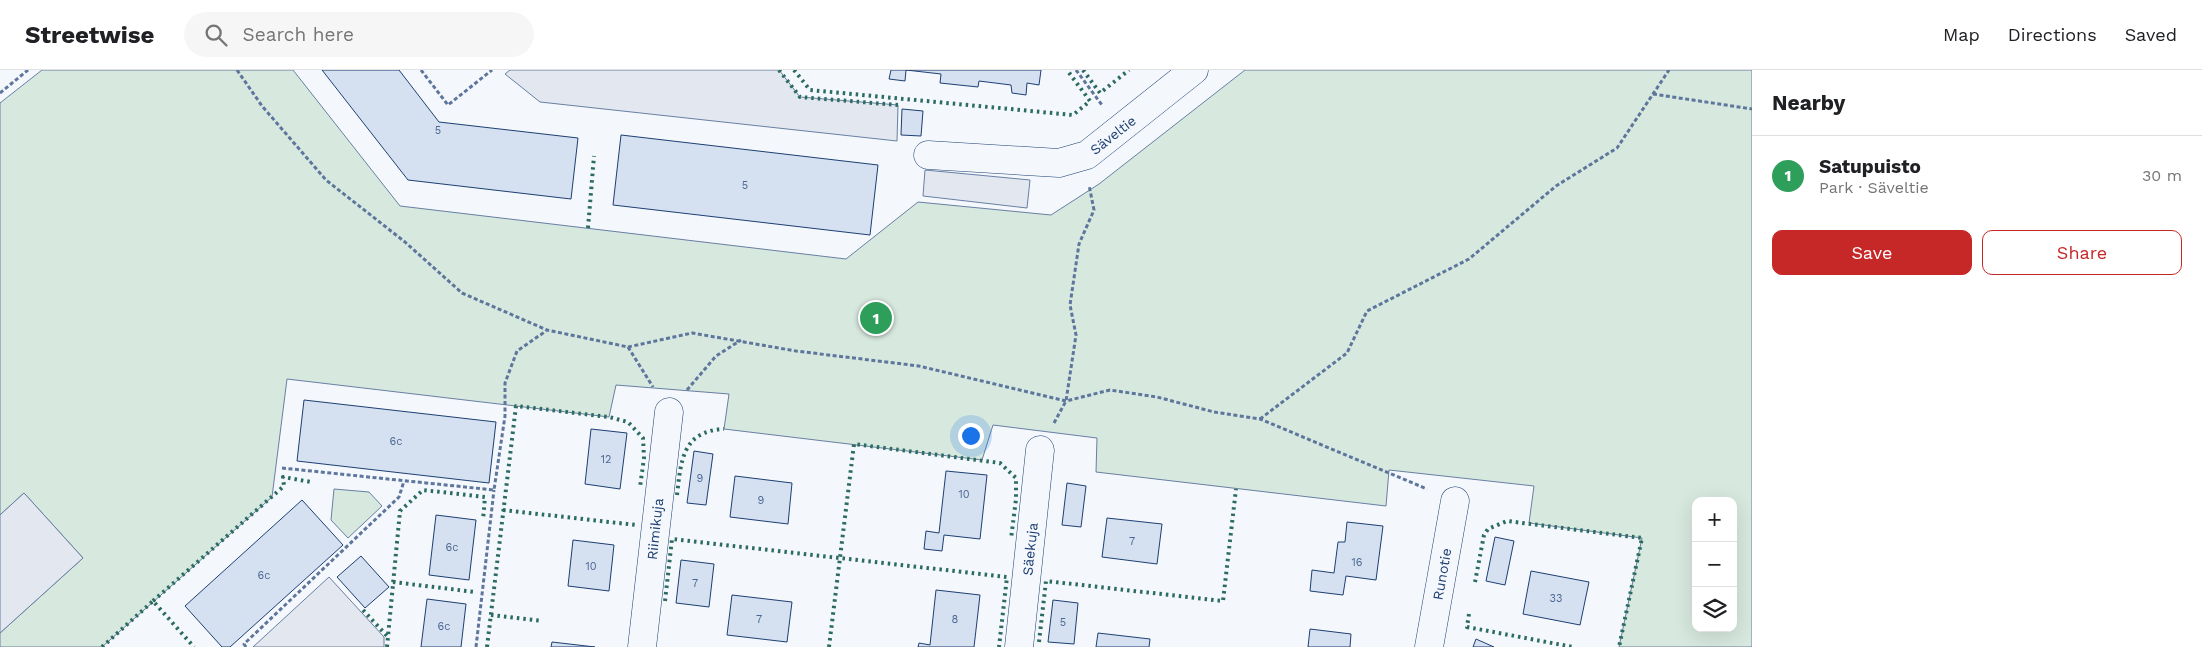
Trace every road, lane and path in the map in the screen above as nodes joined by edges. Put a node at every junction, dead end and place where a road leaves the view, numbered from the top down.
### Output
1 (28, 70) edge
2 (237, 70) edge
3 (421, 70) edge
4 (492, 70) edge
5 (1076, 70) edge
6 (1194, 70) edge
7 (1669, 70) edge
8 (0, 93) edge
9 (1653, 94) junction
10 (1752, 109) edge
11 (1119, 129) junction
12 (928, 155) dead end
13 (1088, 181) dead end
14 (546, 330) junction
15 (741, 340) junction
16 (628, 347) junction
17 (1066, 401) junction
18 (668, 412) junction
19 (1260, 419) junction
20 (1040, 450) joint
21 (282, 468) dead end
22 (404, 481) junction
23 (494, 490) junction
24 (1455, 501) joint
25 (246, 647) edge
26 (476, 647) edge
27 (642, 647) edge
28 (1019, 647) edge
29 (1429, 647) edge

1 - 8 path
2 - 14 path
3 - 4 path
5 - 11 path
6 - 11 street, Säveltie
7 - 9 path
9 - 10 path
9 - 19 path
11 - 12 street, Säveltie
13 - 17 path
14 - 16 path
14 - 23 path
15 - 16 path
15 - 17 path
15 - 18 path
16 - 18 path
17 - 19 path
17 - 20 path
18 - 27 street, Riimikuja
19 - 24 path
20 - 28 street, Säekuja
21 - 22 path
22 - 23 path
22 - 25 path
23 - 26 path
24 - 29 street, Runotie

